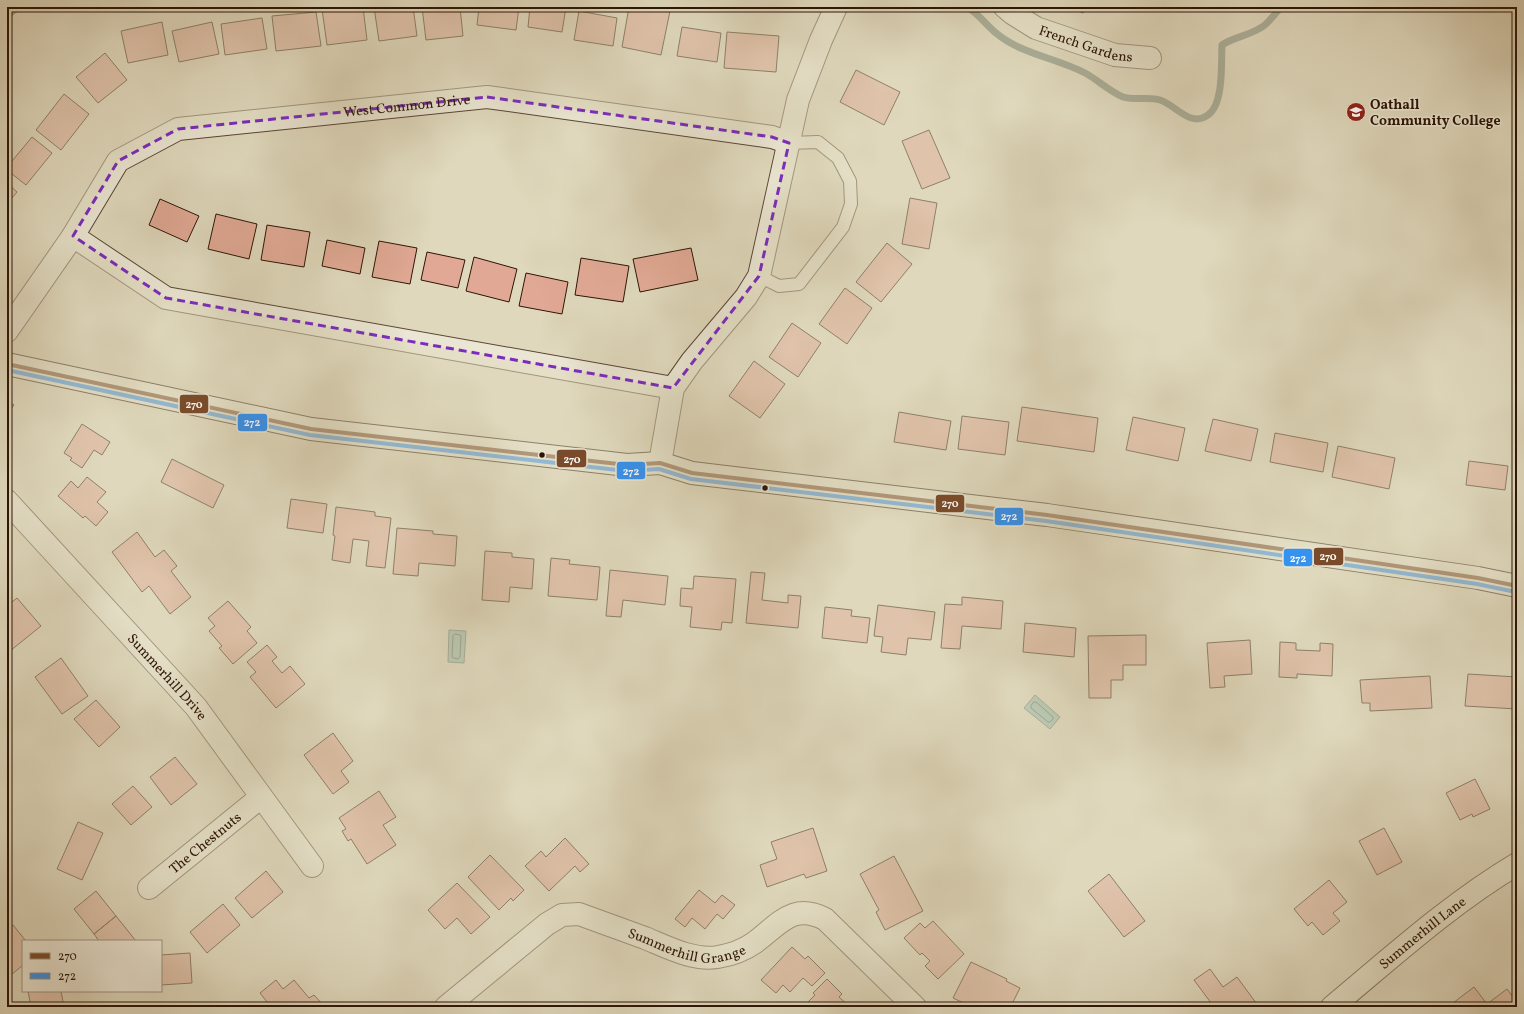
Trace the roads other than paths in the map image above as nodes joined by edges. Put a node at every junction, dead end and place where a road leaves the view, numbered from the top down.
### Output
1 (836, 7) edge
2 (1005, 7) edge
3 (1150, 58) dead end
4 (788, 143) junction
5 (73, 236) junction
6 (759, 276) junction
7 (7, 331) edge
8 (7, 364) edge
9 (673, 388) junction
10 (660, 463) junction
11 (7, 501) edge
12 (1517, 586) edge
13 (261, 797) junction
14 (1517, 864) edge
15 (312, 866) dead end
16 (149, 888) dead end
17 (446, 1007) edge
18 (915, 1007) edge
19 (1332, 1007) edge

1 - 4 street
2 - 3 street, French Gardens
4 - 5 street, West Common Drive
4 - 6 street
4 - 6 lane, West Common Drive
5 - 7 street, West Common Drive
5 - 9 street
6 - 9 street
8 - 10 street
9 - 10 street
10 - 12 street
11 - 13 street, Summerhill Drive
13 - 15 street, Summerhill Drive
13 - 16 street, The Chestnuts
14 - 19 street, Summerhill Lane
17 - 18 street, Summerhill Grange

